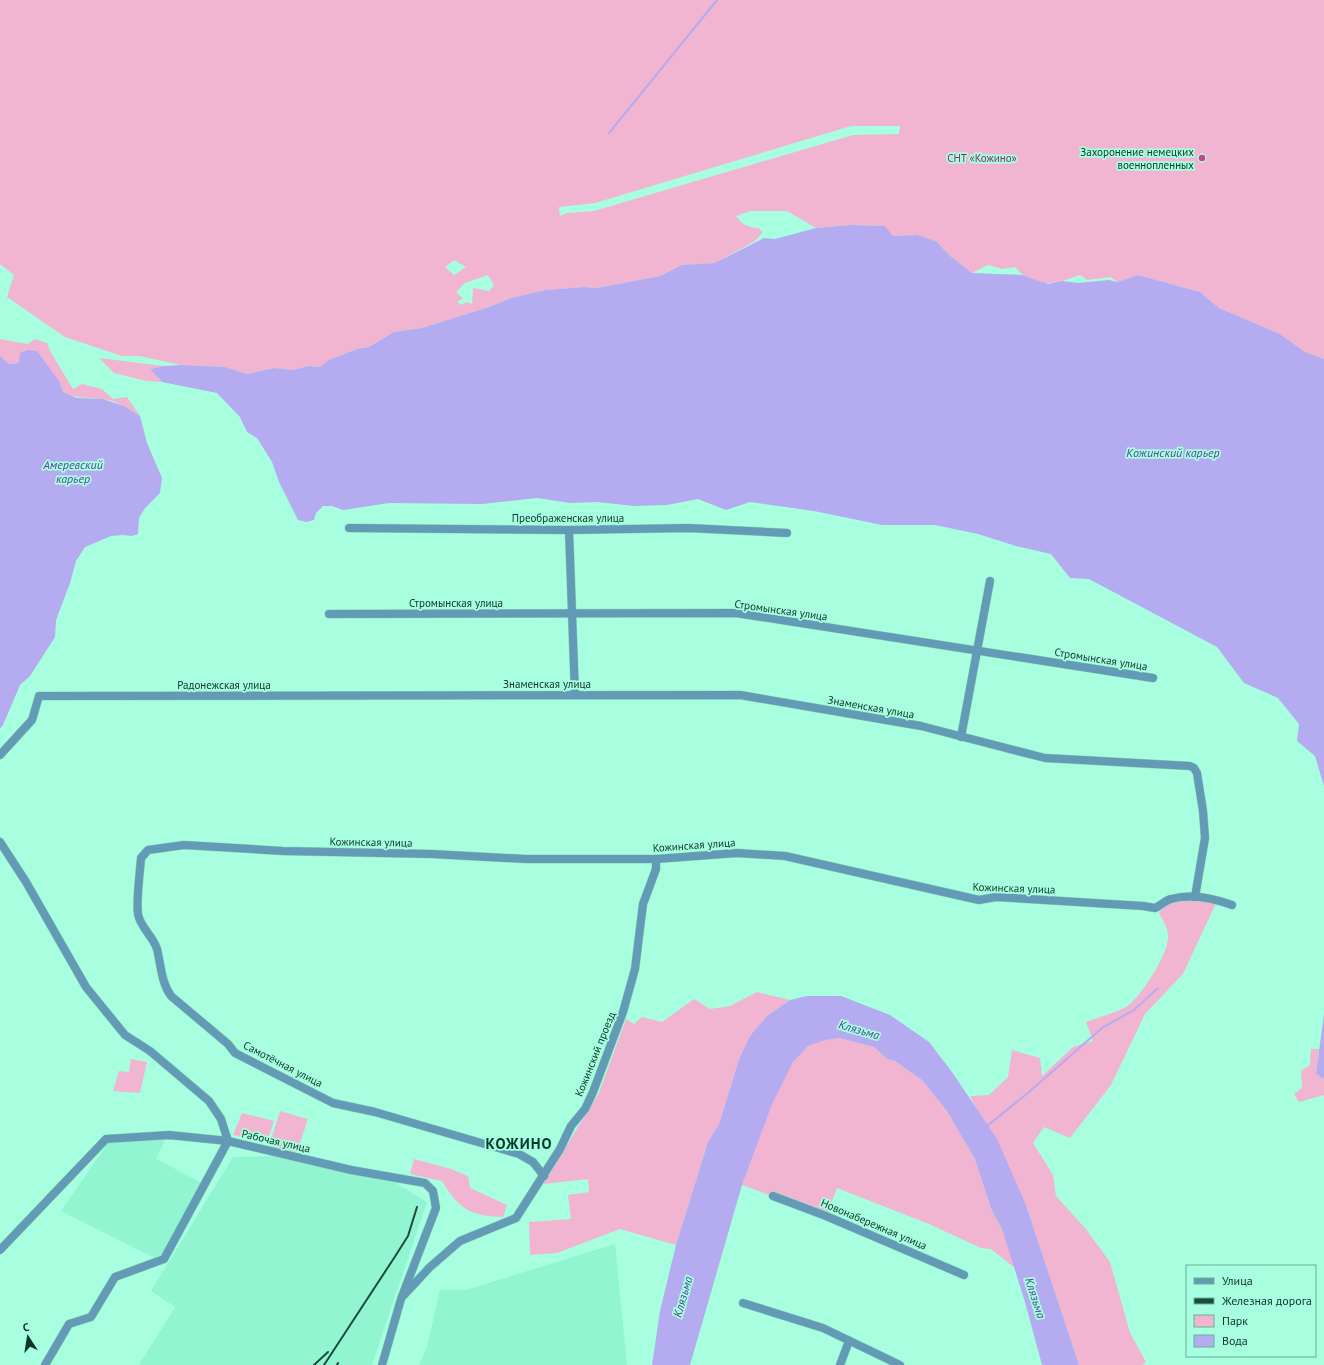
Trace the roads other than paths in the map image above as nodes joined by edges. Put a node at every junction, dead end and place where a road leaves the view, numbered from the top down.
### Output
1 (349, 528) dead end
2 (569, 530) junction
3 (786, 533) dead end
4 (990, 581) dead end
5 (330, 614) dead end
6 (573, 614) junction
7 (978, 651) junction
8 (1153, 678) dead end
9 (410, 695) joint
10 (575, 695) junction
11 (962, 737) junction
12 (0, 755) edge
13 (0, 842) edge
14 (148, 850) joint
15 (656, 859) junction
16 (1195, 896) junction
17 (1232, 905) dead end
18 (228, 1141) junction
19 (544, 1176) junction
20 (774, 1196) dead end
21 (0, 1250) edge
22 (964, 1275) dead end
23 (401, 1299) junction
24 (743, 1303) dead end
25 (849, 1341) junction
26 (45, 1365) edge
27 (382, 1365) edge
28 (840, 1365) edge
29 (900, 1365) edge

1 - 2 street, Преображенская улица
2 - 3 street, Преображенская улица
2 - 6 street
4 - 7 street
5 - 6 street, Стромынская улица
6 - 7 street, Стромынская улица
6 - 10 street
7 - 8 street, Стромынская улица
7 - 11 street
9 - 10 street, Знаменская улица
9 - 12 street, Радонежская улица
10 - 11 street, Знаменская улица
11 - 16 street, Знаменская улица
13 - 18 street
14 - 15 street, Кожинская улица
14 - 19 street, Самотёчная улица
15 - 16 street, Кожинская улица
15 - 19 street, Кожинский проезд
16 - 17 street, Кожинская улица
18 - 21 street
18 - 23 street, Рабочая улица
18 - 26 street, Рабочая улица
19 - 23 street, Кожинский проезд
20 - 22 street, Новонабережная улица
23 - 27 street, Рабочая улица
24 - 25 street
25 - 28 street
25 - 29 street

